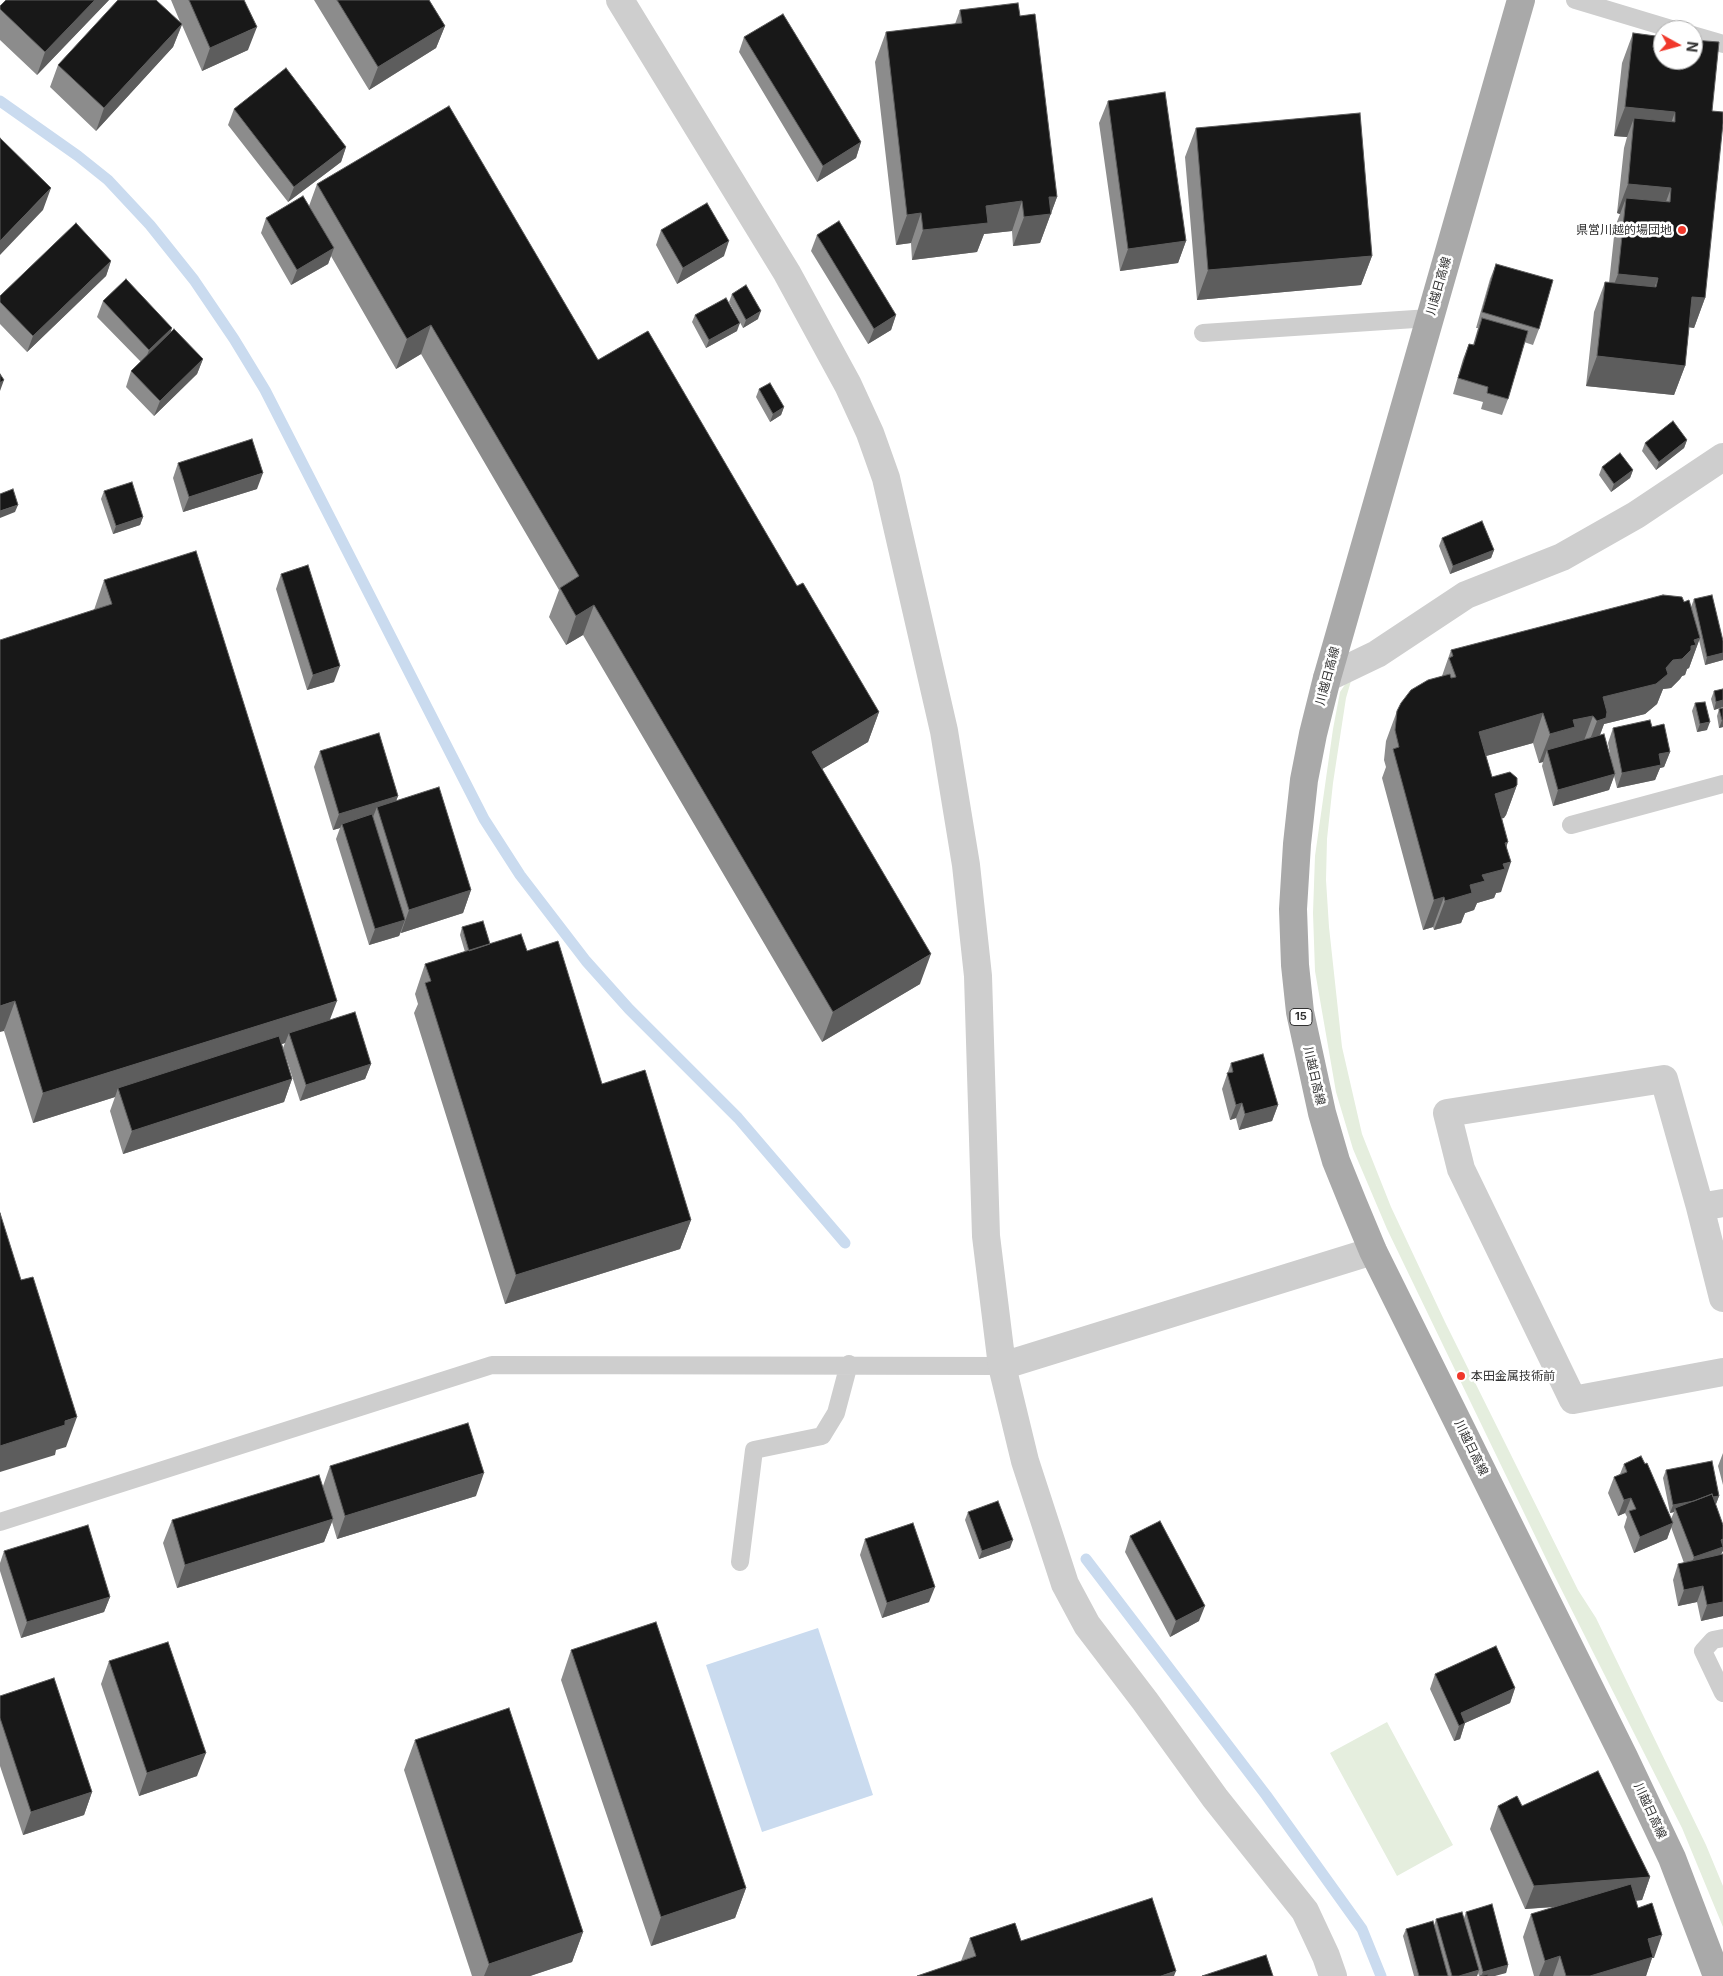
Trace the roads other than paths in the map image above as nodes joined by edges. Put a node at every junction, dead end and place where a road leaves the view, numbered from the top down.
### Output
1 (620, 0) edge
2 (1521, 0) edge
3 (1575, 0) edge
4 (1653, 23) edge
5 (1703, 38) edge
6 (1723, 44) edge
7 (1430, 318) junction
8 (1203, 333) dead end
9 (1723, 457) edge
10 (1327, 678) junction
11 (1723, 784) edge
12 (1571, 825) dead end
13 (1712, 1205) edge
14 (1373, 1251) junction
15 (1723, 1298) edge
16 (849, 1364) junction
17 (1002, 1366) junction
18 (1723, 1372) edge
19 (0, 1522) edge
20 (740, 1562) dead end
21 (1723, 1638) edge
22 (1723, 1693) edge
23 (1333, 1976) edge
24 (1716, 1976) edge

1 - 17 street
2 - 7 main road, 川越日高線 / 15
3 - 4 lane
5 - 6 lane
7 - 8 lane
7 - 10 main road, 川越日高線 / 15
9 - 10 street
10 - 14 main road, 川越日高線 / 15
11 - 12 lane
13 - 15 street
13 - 18 street
14 - 17 street
14 - 24 main road, 川越日高線 / 15
16 - 17 lane
16 - 19 lane
16 - 20 lane
17 - 23 street
21 - 22 lane

